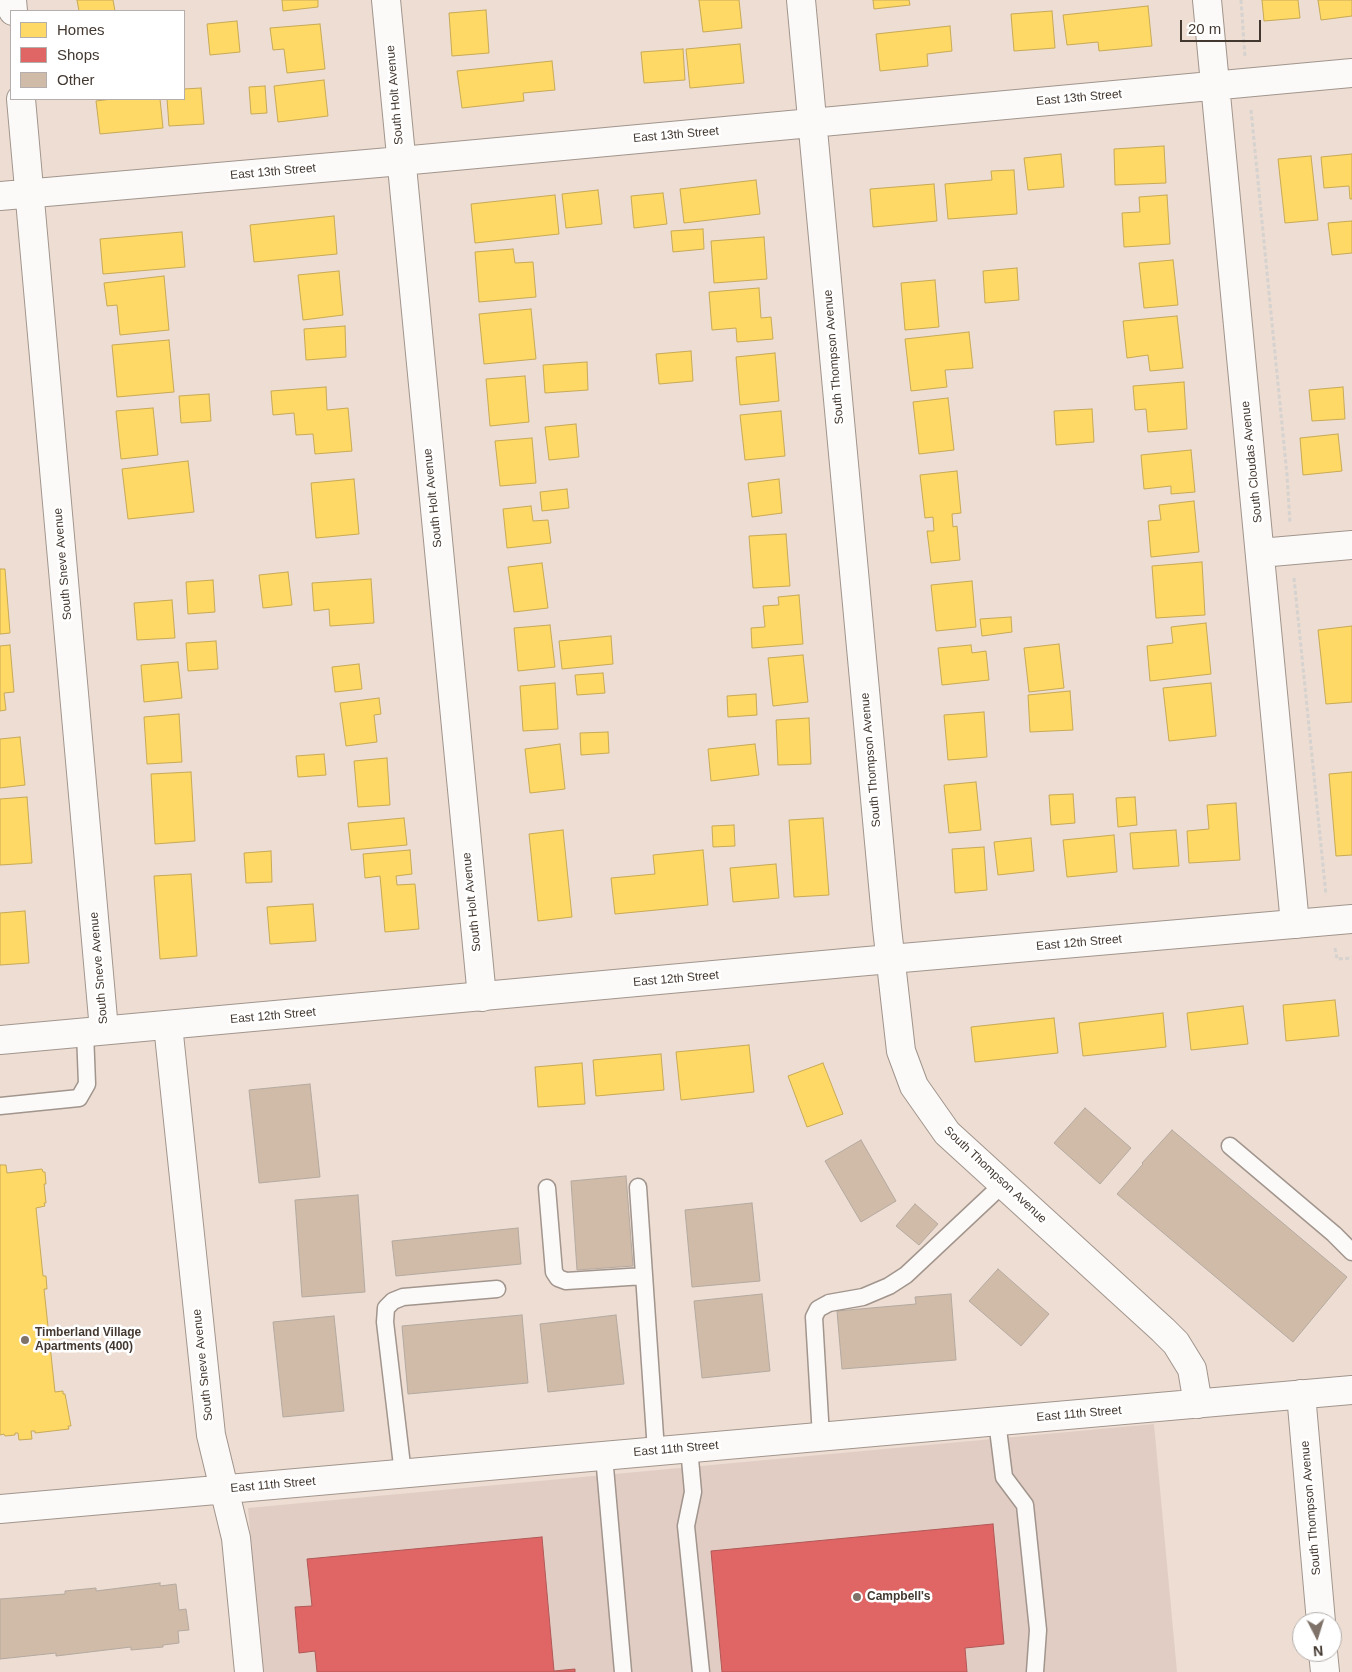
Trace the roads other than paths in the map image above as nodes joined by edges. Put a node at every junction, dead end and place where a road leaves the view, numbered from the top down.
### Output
1 (386, 0) edge
2 (801, 0) edge
3 (1207, 0) edge
4 (1352, 73) edge
5 (1215, 85) junction
6 (21, 100) edge
7 (812, 123) junction
8 (401, 161) junction
9 (30, 193) junction
10 (0, 196) edge
11 (1352, 545) edge
12 (1260, 554) junction
13 (1341, 920) edge
14 (1295, 924) junction
15 (890, 959) junction
16 (482, 997) junction
17 (168, 1025) junction
18 (95, 1031) junction
19 (0, 1040) edge
20 (0, 1106) edge
21 (1230, 1146) dead end
22 (1003, 1184) junction
23 (638, 1187) dead end
24 (547, 1188) dead end
25 (1352, 1252) edge
26 (644, 1276) junction
27 (497, 1289) dead end
28 (1352, 1390) edge
29 (1301, 1394) junction
30 (1198, 1404) junction
31 (997, 1421) junction
32 (821, 1437) junction
33 (689, 1448) junction
34 (656, 1451) junction
35 (604, 1456) junction
36 (403, 1474) junction
37 (224, 1489) junction
38 (0, 1509) edge
39 (1320, 1612) edge
40 (249, 1672) edge
41 (623, 1672) edge
42 (700, 1672) edge
43 (1035, 1672) edge

1 - 8 street, South Holt Avenue
2 - 7 street, South Thompson Avenue
3 - 5 street, South Cloudas Avenue
4 - 5 street, East 13th Street
5 - 7 street, East 13th Street
5 - 12 street, South Cloudas Avenue
6 - 9 street, South Sneve Avenue
7 - 8 street, East 13th Street
7 - 15 street, South Thompson Avenue
8 - 9 street, East 13th Street
8 - 16 street, South Holt Avenue
9 - 10 street, East 13th Street
9 - 18 street, South Sneve Avenue
11 - 12 street
12 - 14 street, South Cloudas Avenue
13 - 14 street, East 12th Street
14 - 15 street, East 12th Street
15 - 16 street, East 12th Street
15 - 22 street, South Thompson Avenue
16 - 17 street, East 12th Street
17 - 18 street, East 12th Street
17 - 37 street, South Sneve Avenue
18 - 19 street, East 12th Street
18 - 20 lane
21 - 25 lane
22 - 30 street, South Thompson Avenue
22 - 32 lane
23 - 26 lane
24 - 26 lane
26 - 34 lane
27 - 36 lane
28 - 29 street, East 11th Street
29 - 30 street, East 11th Street
29 - 39 street, South Thompson Avenue
30 - 31 street, East 11th Street
31 - 32 street, East 11th Street
31 - 43 lane
32 - 33 street, East 11th Street
33 - 34 street, East 11th Street
33 - 42 lane
34 - 35 street, East 11th Street
35 - 36 street, East 11th Street
35 - 41 lane
36 - 37 street, East 11th Street
37 - 38 street, East 11th Street
37 - 40 street, South Sneve Avenue

